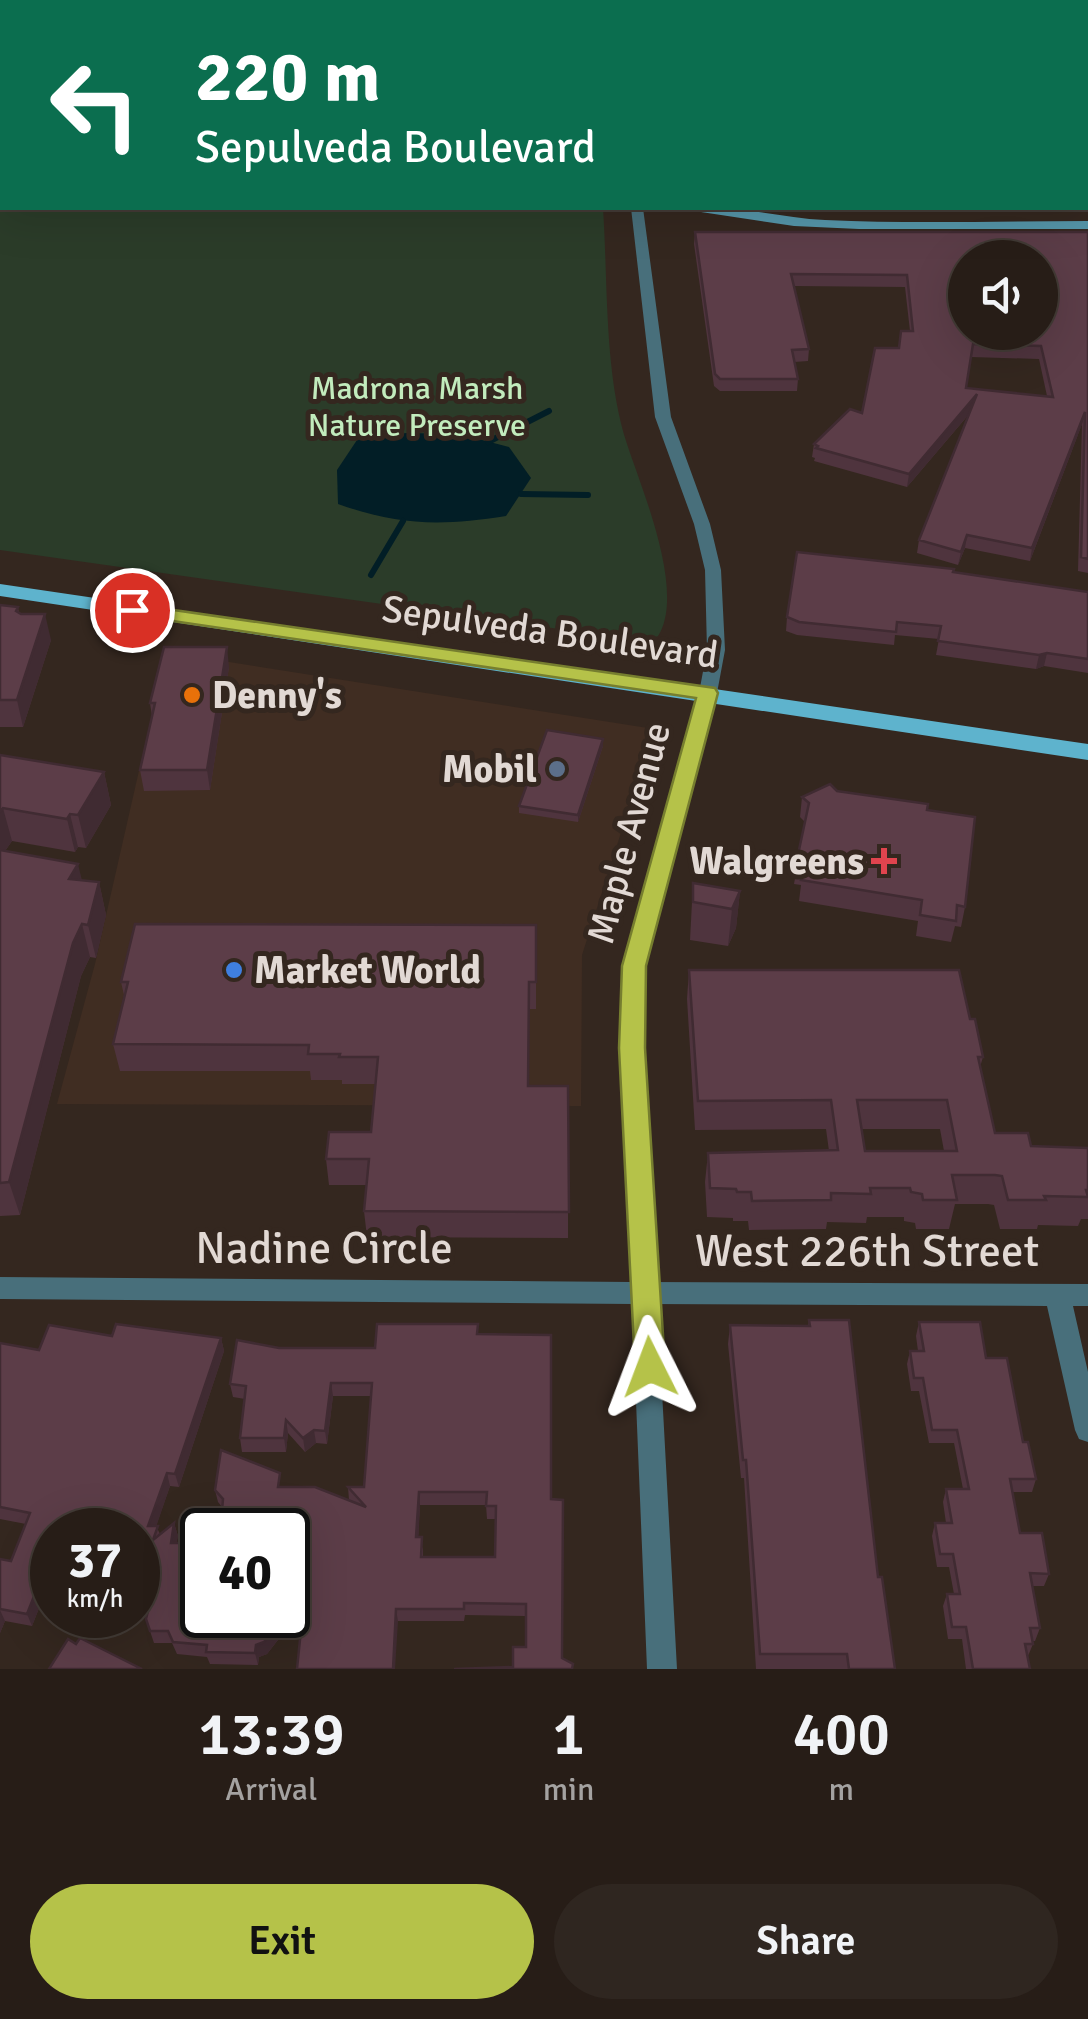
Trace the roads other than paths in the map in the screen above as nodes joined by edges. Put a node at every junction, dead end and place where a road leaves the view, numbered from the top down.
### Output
1 (637, 210) edge
2 (719, 210) edge
3 (1088, 214) edge
4 (876, 220) junction
5 (1088, 225) edge
6 (0, 590) edge
7 (708, 693) junction
8 (1088, 752) edge
9 (0, 1288) edge
10 (647, 1293) junction
11 (1056, 1293) junction
12 (1088, 1295) edge
13 (1088, 1430) edge
14 (662, 1669) edge

1 - 7 street, Maple Avenue
2 - 4 main road
3 - 4 main road
4 - 5 main road
6 - 7 main road, Sepulveda Boulevard
7 - 8 main road, Sepulveda Boulevard
7 - 10 street, Maple Avenue
9 - 10 street, Nadine Circle
10 - 11 street, West 226th Street
10 - 14 street, Maple Avenue
11 - 12 street, West 226th Street
11 - 13 street

